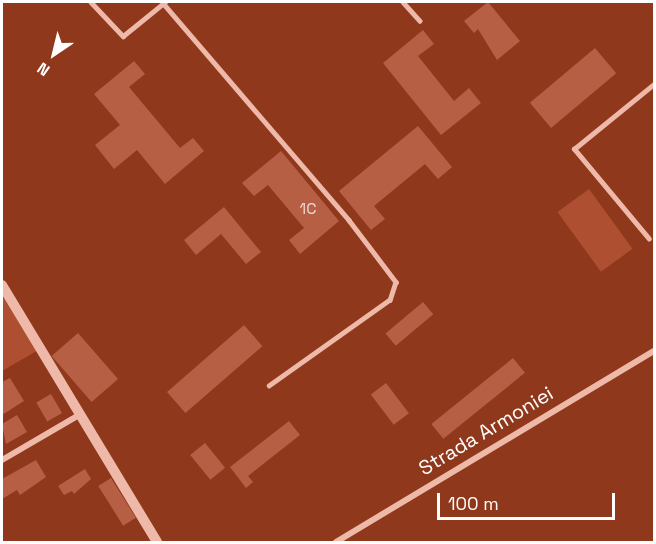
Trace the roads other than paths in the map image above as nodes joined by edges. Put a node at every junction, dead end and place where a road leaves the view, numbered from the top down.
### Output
1 (91, 2) edge
2 (164, 2) edge
3 (403, 2) edge
4 (420, 21) dead end
5 (654, 84) edge
6 (649, 238) dead end
7 (2, 285) edge
8 (654, 351) edge
9 (269, 386) dead end
10 (79, 415) junction
11 (2, 460) edge
12 (157, 543) edge
13 (336, 543) edge

1 - 2 lane
2 - 9 lane
3 - 4 lane
5 - 6 lane
7 - 10 street
8 - 13 street, Strada Armoniei
10 - 11 street
10 - 12 street

